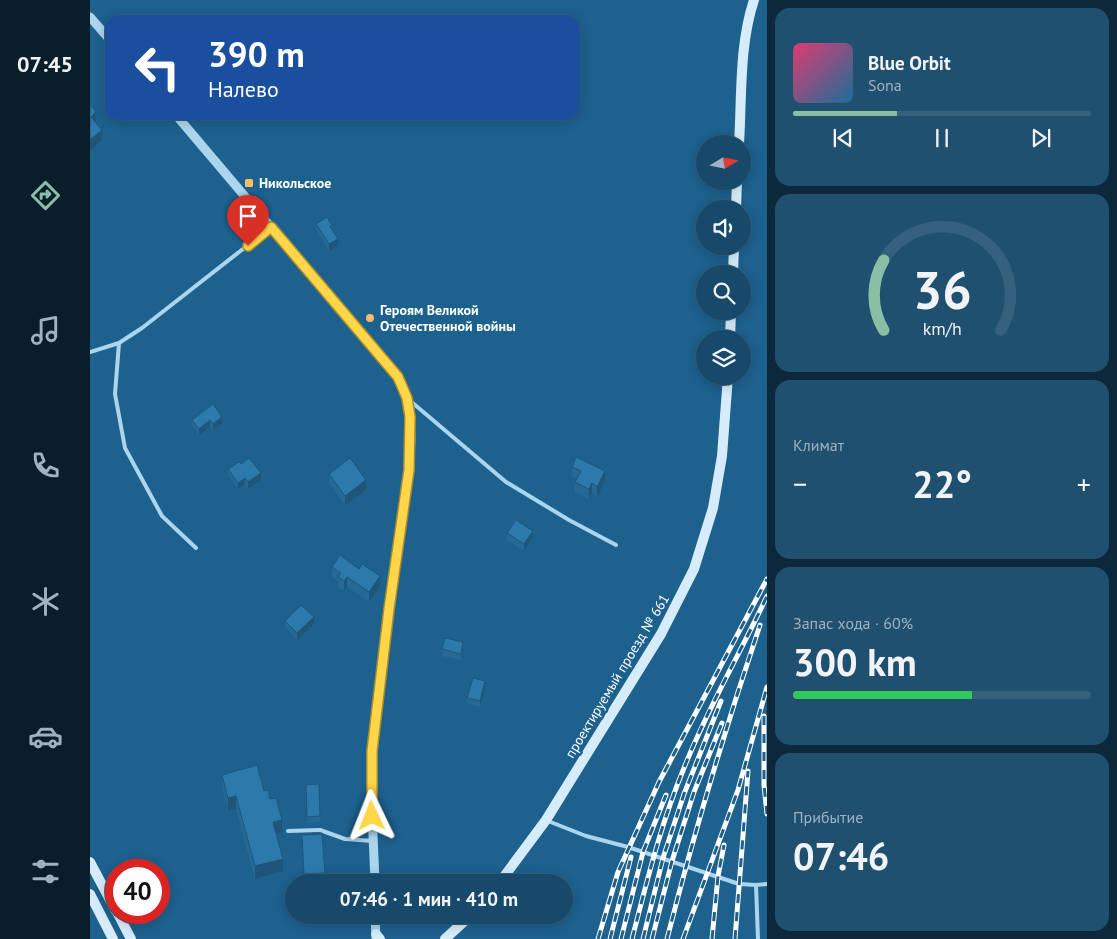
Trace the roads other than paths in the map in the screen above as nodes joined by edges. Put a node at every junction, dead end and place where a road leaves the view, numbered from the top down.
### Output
1 (754, 0) edge
2 (90, 17) edge
3 (105, 34) edge
4 (180, 120) edge
5 (740, 135) edge
6 (271, 227) junction
7 (119, 343) junction
8 (90, 352) edge
9 (727, 385) edge
10 (407, 398) junction
11 (616, 545) dead end
12 (196, 548) dead end
13 (546, 820) junction
14 (288, 831) dead end
15 (373, 841) junction
16 (90, 862) edge
17 (374, 874) edge
18 (506, 874) edge
19 (767, 884) edge
20 (756, 885) junction
21 (105, 890) edge
22 (90, 894) edge
23 (123, 924) edge
24 (376, 924) edge
25 (461, 924) edge
26 (377, 937) edge
27 (113, 939) edge
28 (131, 939) edge
29 (444, 939) edge
30 (758, 939) edge

1 - 5 main road
2 - 3 street
4 - 6 street
6 - 7 lane
6 - 10 street
7 - 8 lane
7 - 12 lane
9 - 13 main road, проектируемый проезд № 661
10 - 11 lane
10 - 15 street
13 - 18 main road, проектируемый проезд № 661
13 - 20 lane
14 - 15 lane
15 - 17 street
16 - 21 main road
19 - 20 lane
20 - 30 lane
22 - 27 main road
23 - 28 main road
24 - 26 street
25 - 29 main road

